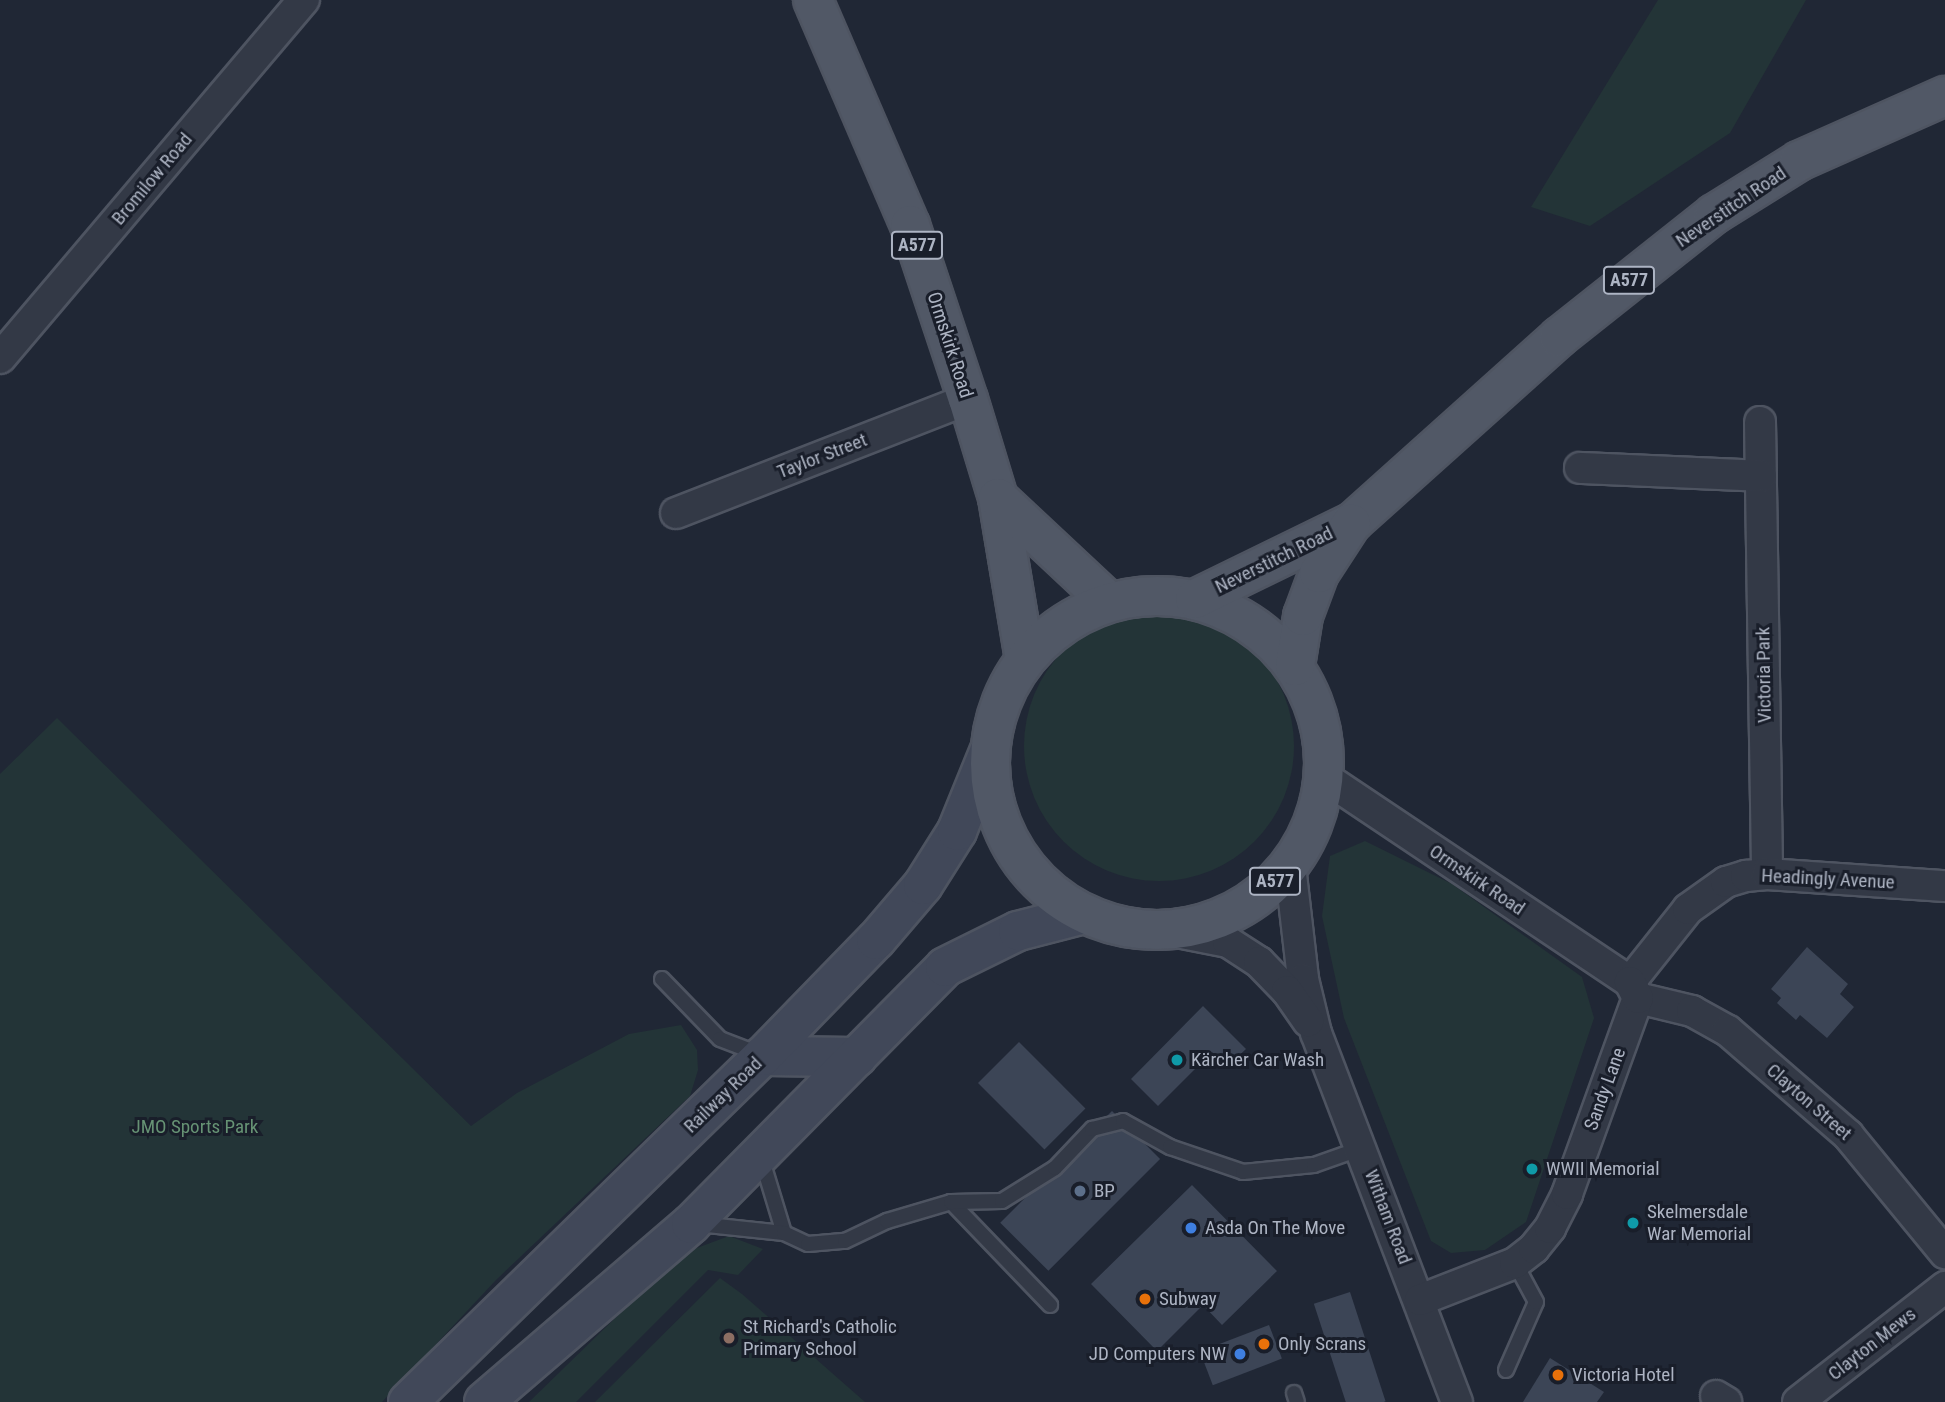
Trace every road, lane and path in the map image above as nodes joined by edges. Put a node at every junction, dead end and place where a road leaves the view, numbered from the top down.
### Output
1 (304, 0) edge
2 (813, 0) edge
3 (1945, 96) edge
4 (0, 358) edge
5 (968, 399) junction
6 (1760, 422) dead end
7 (1580, 468) dead end
8 (1761, 476) junction
9 (998, 498) junction
10 (676, 513) dead end
11 (1353, 522) junction
12 (1195, 599) junction
13 (1109, 602) junction
14 (1025, 659) junction
15 (1294, 666) junction
16 (989, 752) junction
17 (1324, 778) junction
18 (1290, 866) junction
19 (1767, 874) junction
20 (1945, 886) edge
21 (1084, 914) junction
22 (1172, 931) junction
23 (662, 979) dead end
24 (1634, 990) junction
25 (1316, 1033) junction
26 (764, 1056) junction
27 (857, 1057) junction
28 (1362, 1148) junction
29 (760, 1155) junction
30 (951, 1202) junction
31 (691, 1224) junction
32 (783, 1233) junction
33 (1945, 1253) edge
34 (1515, 1263) junction
35 (1945, 1287) edge
36 (1420, 1300) junction
37 (1050, 1305) dead end
38 (1506, 1370) dead end
39 (408, 1402) edge
40 (484, 1402) edge
41 (1457, 1402) edge
42 (1798, 1402) edge

1 - 4 street, Bromilow Road
2 - 5 main road, Ormskirk Road / A577
3 - 11 main road, Neverstitch Road / A577
5 - 9 main road, Ormskirk Road / A577
5 - 10 street, Taylor Street
6 - 8 street, Victoria Park
7 - 8 street
8 - 19 street, Victoria Park
9 - 13 main road
9 - 14 main road, Ormskirk Road / A577
11 - 12 main road, Neverstitch Road / A577
11 - 15 main road, Neverstitch Road / A577
12 - 13 main road, A577
12 - 15 main road, A577
13 - 14 main road, A577
14 - 16 main road, A577
15 - 17 main road, A577
16 - 21 main road, A577
16 - 26 main road, Railway Road
17 - 18 main road, A577
17 - 24 street, Ormskirk Road
18 - 22 main road, A577
18 - 25 street, Witham Road
19 - 20 street, Headingly Avenue
19 - 24 street, Headingly Avenue
21 - 22 main road, A577
21 - 27 main road
22 - 25 street, Witham Road
23 - 26 lane
24 - 33 street, Clayton Street
24 - 34 street, Sandy Lane
25 - 28 street, Witham Road
26 - 27 main road
26 - 39 main road, Railway Road
27 - 29 main road
28 - 30 lane
28 - 36 street, Witham Road
29 - 31 main road
29 - 32 lane
30 - 32 lane
30 - 37 lane
31 - 32 lane
31 - 40 main road
34 - 36 street, Sandy Lane
34 - 38 lane
35 - 42 street, Clayton Mews
36 - 41 street, Witham Road

